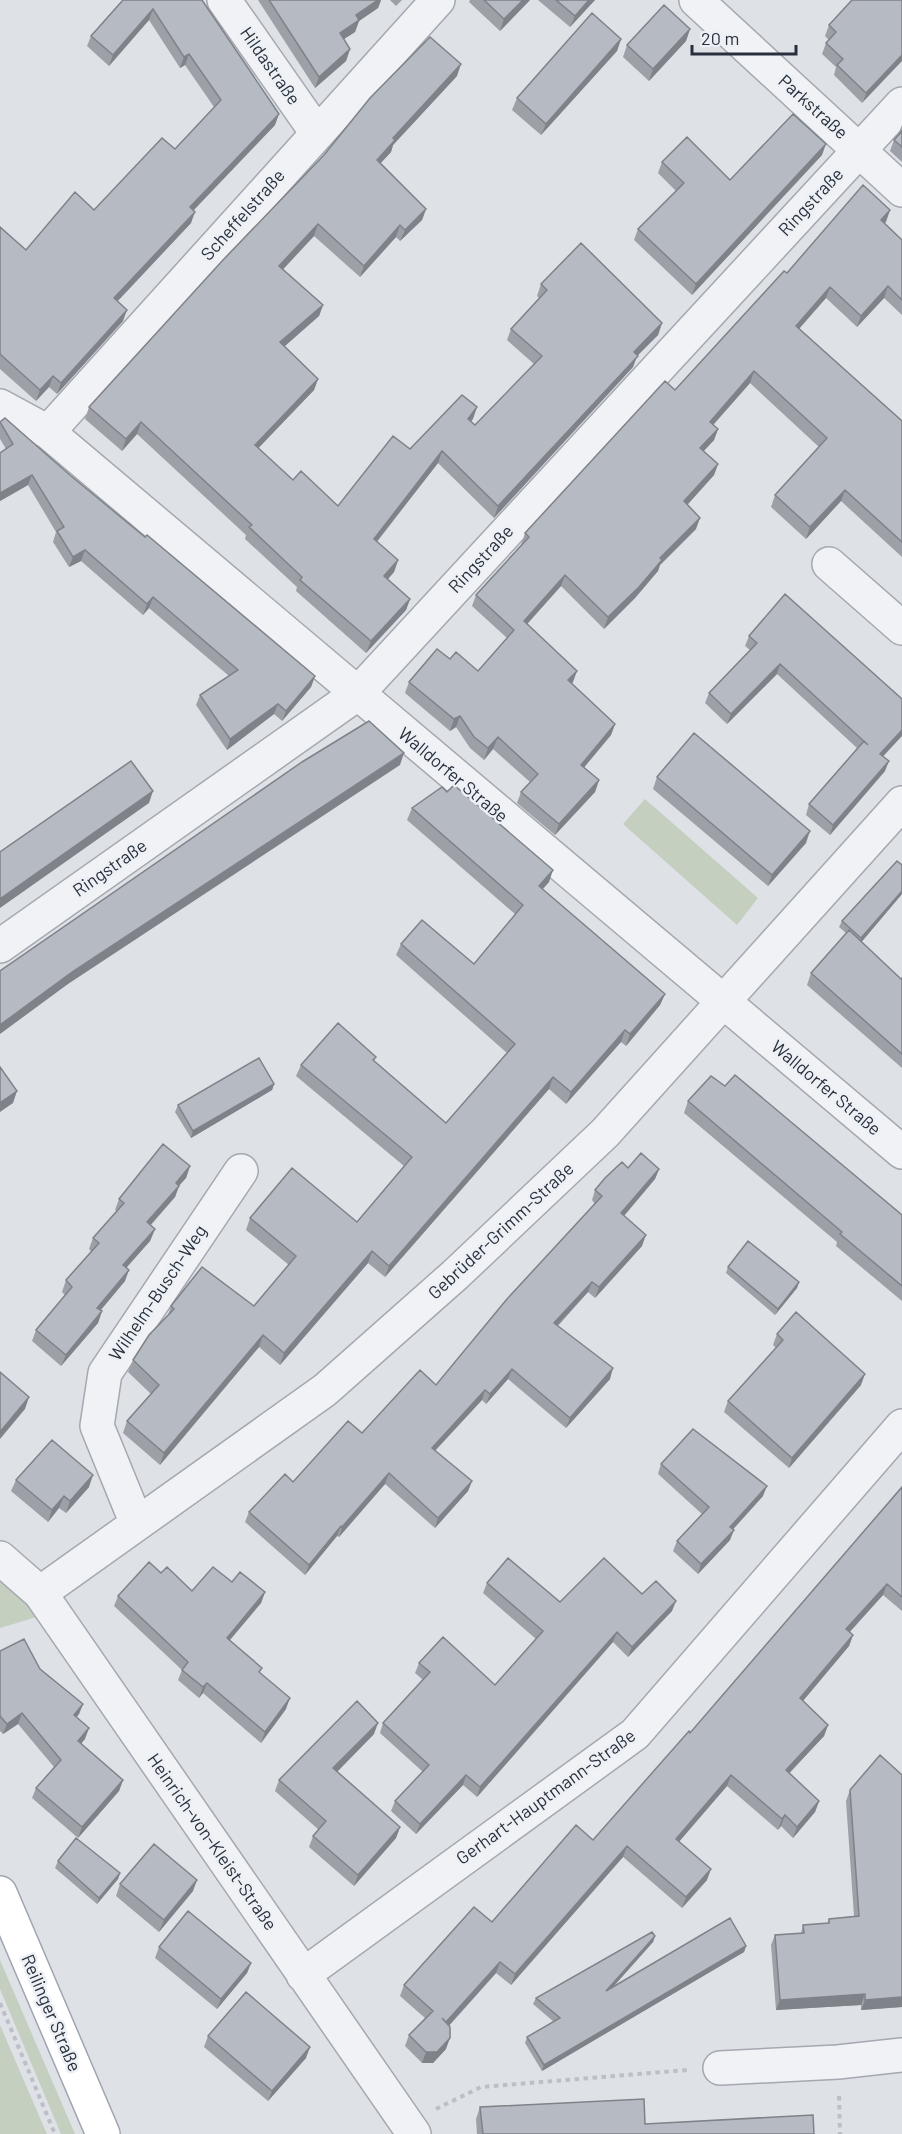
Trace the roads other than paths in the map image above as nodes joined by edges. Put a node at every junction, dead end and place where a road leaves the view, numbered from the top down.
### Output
1 (224, 0) edge
2 (438, 0) edge
3 (696, 0) edge
4 (902, 104) edge
5 (316, 133) junction
6 (860, 150) junction
7 (902, 190) edge
8 (0, 406) edge
9 (48, 432) junction
10 (829, 564) dead end
11 (902, 628) edge
12 (357, 694) junction
13 (902, 803) edge
14 (0, 946) edge
15 (724, 1002) junction
16 (902, 1152) edge
17 (241, 1171) dead end
18 (902, 1426) edge
19 (137, 1524) junction
20 (0, 1558) edge
21 (40, 1593) junction
22 (0, 1893) edge
23 (303, 1975) junction
24 (902, 2055) edge
25 (720, 2068) road end
26 (411, 2129) edge
27 (103, 2134) edge

1 - 5 street, Hildastraße
2 - 5 street, Scheffelstraße
3 - 6 street, Parkstraße
4 - 6 street, Ringstraße
5 - 9 street, Scheffelstraße
6 - 7 street, Parkstraße
6 - 12 street, Ringstraße
8 - 9 street, Walldorfer Straße
9 - 12 street, Walldorfer Straße
10 - 11 street
12 - 14 street, Ringstraße
12 - 15 street, Walldorfer Straße
13 - 15 street, Gebrüder-Grimm-Straße
15 - 16 street, Walldorfer Straße
15 - 19 street, Gebrüder-Grimm-Straße
17 - 19 street, Wilhelm-Busch-Weg
18 - 23 street, Gerhart-Hauptmann-Straße
19 - 21 street, Gebrüder-Grimm-Straße
20 - 21 street, Heinrich-von-Kleist-Straße
21 - 23 street, Heinrich-von-Kleist-Straße
22 - 27 main road, Reilinger Straße
23 - 26 street, Heinrich-von-Kleist-Straße
24 - 25 street

